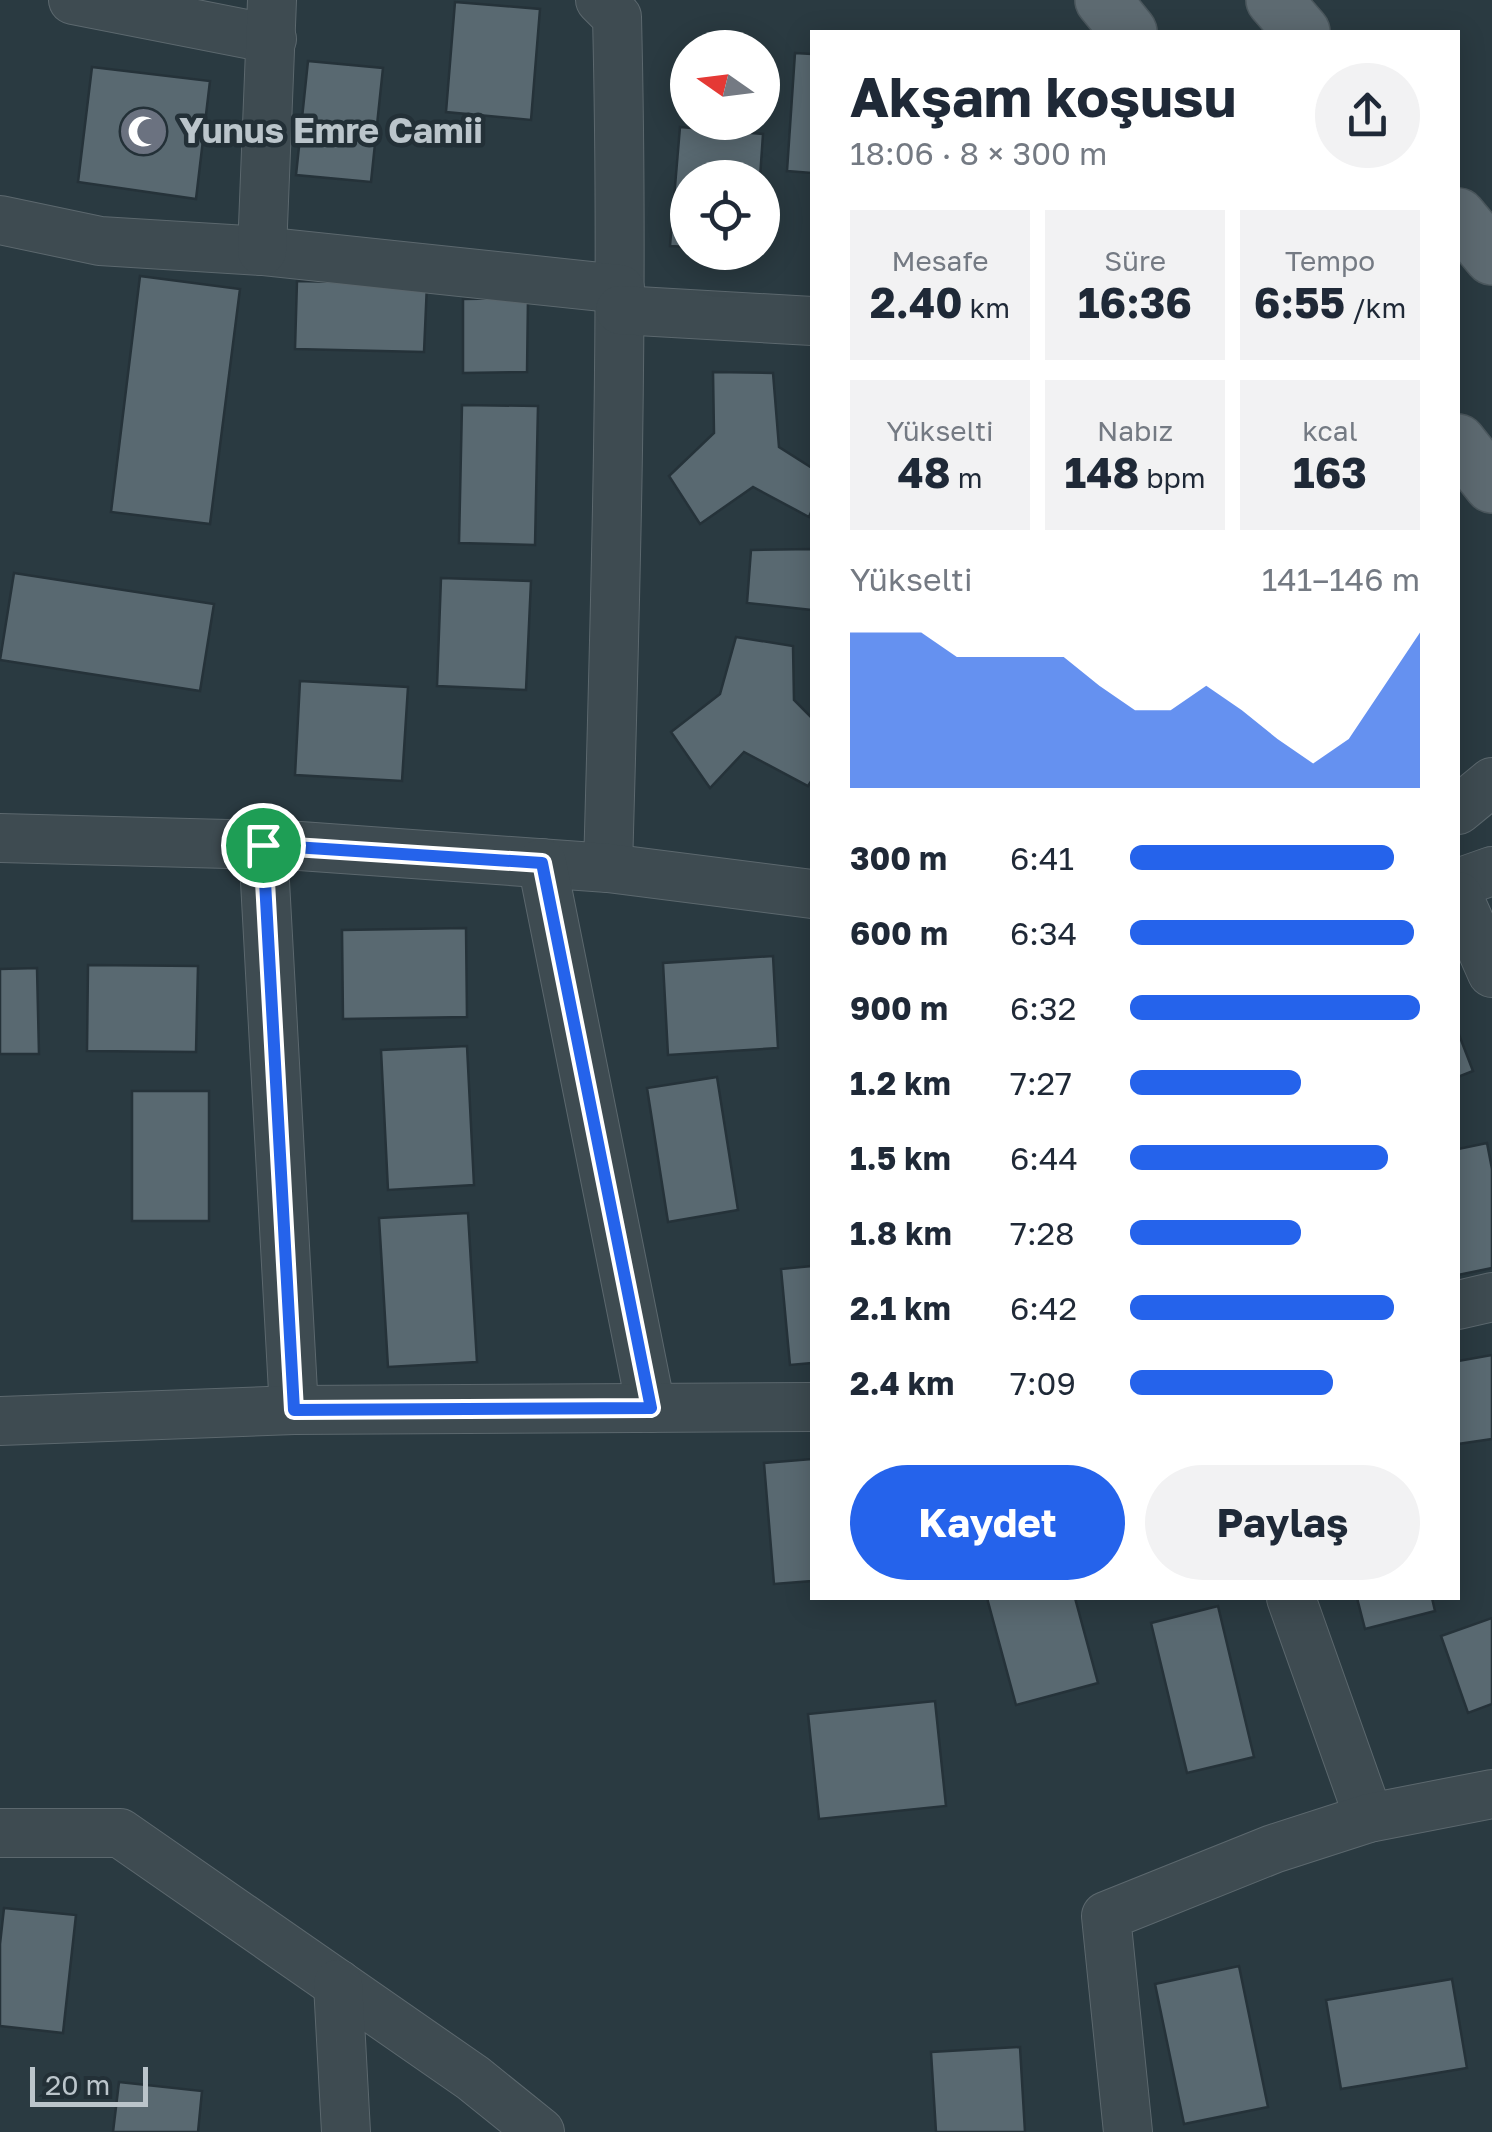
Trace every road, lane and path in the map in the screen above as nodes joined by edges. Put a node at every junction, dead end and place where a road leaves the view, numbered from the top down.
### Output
1 (73, 0) edge
2 (600, 0) edge
3 (1104, 0) edge
4 (1274, 0) edge
5 (272, 20) edge
6 (1128, 30) edge
7 (1300, 30) edge
8 (1460, 218) edge
9 (0, 220) edge
10 (262, 251) junction
11 (1492, 257) edge
12 (620, 300) junction
13 (810, 321) edge
14 (1460, 445) edge
15 (1492, 485) edge
16 (1492, 782) edge
17 (1460, 808) edge
18 (0, 838) edge
19 (263, 845) junction
20 (542, 863) junction
21 (608, 868) junction
22 (1492, 871) edge
23 (1460, 884) edge
24 (1460, 886) edge
25 (810, 894) edge
26 (1492, 897) edge
27 (1460, 901) edge
28 (1492, 974) edge
29 (1492, 1297) edge
30 (1460, 1305) edge
31 (810, 1407) edge
32 (651, 1408) junction
33 (294, 1410) junction
34 (0, 1421) edge
35 (1291, 1600) edge
36 (1492, 1794) edge
37 (1369, 1818) junction
38 (0, 1833) edge
39 (338, 1984) junction
40 (346, 2132) edge
41 (540, 2132) edge
42 (1128, 2132) edge

1 - 5 street
2 - 12 street
3 - 6 main road
4 - 7 main road
5 - 10 street
8 - 11 main road
9 - 10 street
10 - 12 street
12 - 13 street
12 - 21 street
14 - 15 main road
16 - 17 street
18 - 19 street
19 - 20 street
19 - 33 street
20 - 21 street
20 - 32 street
21 - 25 street
22 - 23 street
24 - 26 street
27 - 28 street
29 - 30 street
31 - 32 street
32 - 33 street
33 - 34 street
35 - 37 street
36 - 37 street
37 - 42 street
38 - 39 street
39 - 40 street
39 - 41 street

